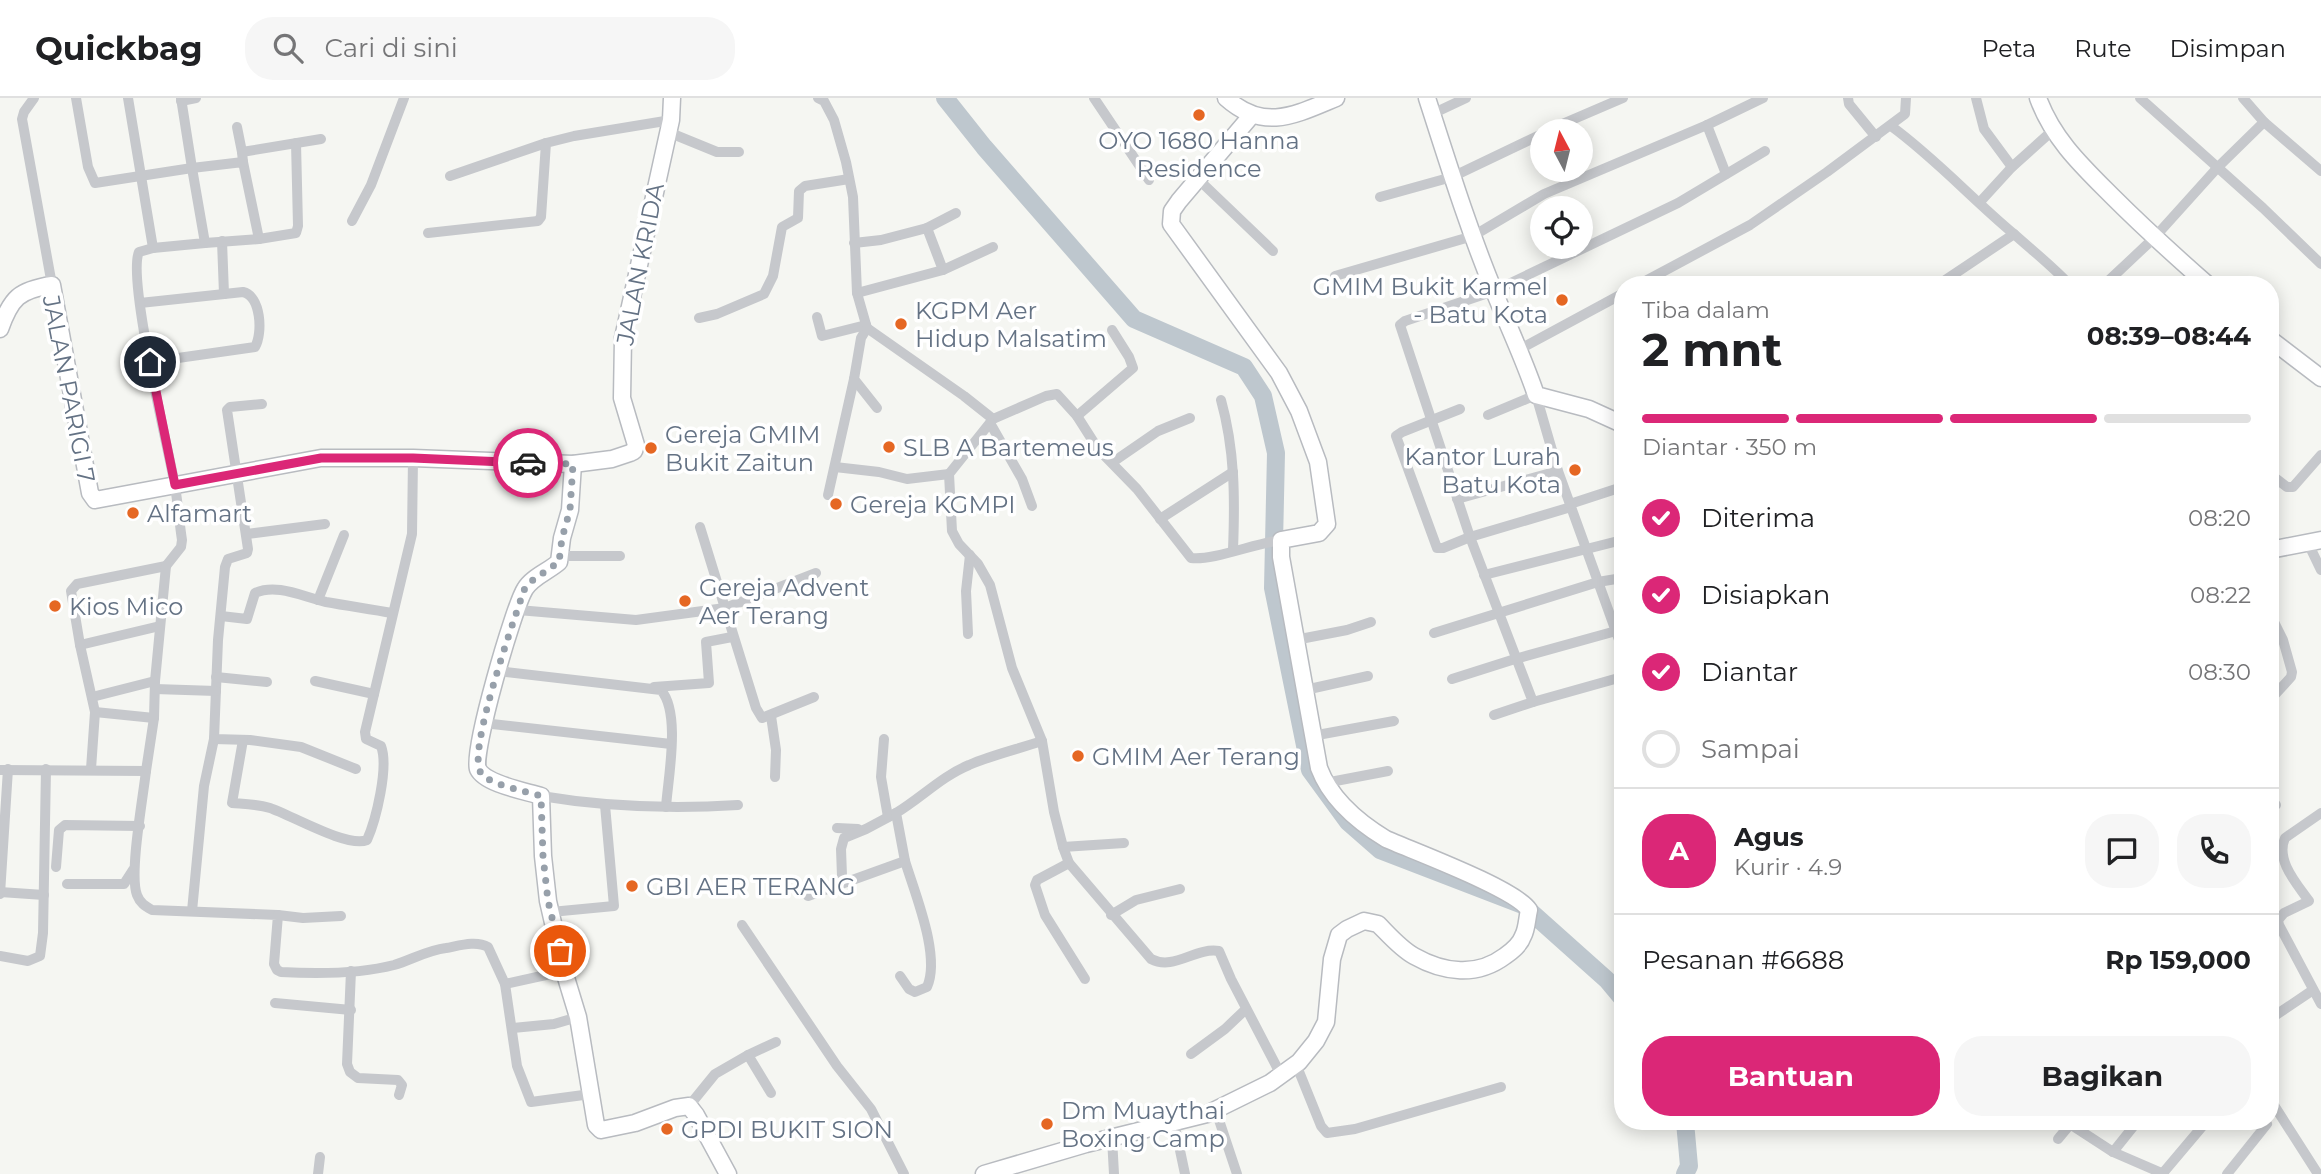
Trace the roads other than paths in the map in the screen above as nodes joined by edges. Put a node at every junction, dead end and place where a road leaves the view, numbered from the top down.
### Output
1 (34, 98) edge
2 (76, 98) edge
3 (128, 98) edge
4 (196, 98) edge
5 (404, 98) edge
6 (672, 98) edge
7 (818, 98) edge
8 (1094, 98) edge
9 (1226, 98) edge
10 (1466, 98) edge
11 (1623, 98) edge
12 (1763, 98) edge
13 (1848, 98) edge
14 (1906, 98) edge
15 (1976, 98) edge
16 (2038, 98) edge
17 (2140, 98) edge
18 (2242, 98) edge
19 (181, 99) edge
20 (1326, 100) edge
21 (1429, 106) edge
22 (1251, 116) junction
23 (1574, 119) edge
24 (2264, 122) junction
25 (1706, 125) junction
26 (669, 126) junction
27 (1891, 126) junction
28 (237, 127) dead end
29 (2052, 131) junction
30 (1876, 137) junction
31 (321, 139) dead end
32 (1530, 139) edge
33 (296, 143) junction
34 (546, 143) junction
35 (1765, 151) dead end
36 (739, 152) dead end
37 (243, 157) junction
38 (2012, 167) junction
39 (2218, 167) junction
40 (192, 168) junction
41 (2321, 171) edge
42 (1726, 174) junction
43 (450, 176) dead end
44 (142, 177) junction
45 (1452, 177) junction
46 (849, 179) junction
47 (1149, 180) dead end
48 (1199, 180) junction
49 (1380, 197) dead end
50 (1980, 202) junction
51 (956, 212) dead end
52 (352, 221) dead end
53 (927, 228) junction
54 (428, 233) dead end
55 (2014, 234) junction
56 (1473, 236) junction
57 (2154, 237) junction
58 (259, 239) junction
59 (222, 242) junction
60 (205, 243) junction
61 (855, 243) junction
62 (993, 247) dead end
63 (152, 248) junction
64 (1273, 251) dead end
65 (2321, 264) edge
66 (943, 270) junction
67 (1335, 276) dead end
68 (1655, 276) edge
69 (1951, 276) edge
70 (2061, 276) edge
71 (2113, 276) edge
72 (2198, 276) edge
73 (52, 285) junction
74 (1494, 291) junction
75 (858, 293) junction
76 (224, 294) junction
77 (1614, 298) edge
78 (140, 303) junction
79 (817, 317) dead end
80 (699, 318) dead end
81 (866, 326) junction
82 (0, 329) edge
83 (1112, 330) dead end
84 (2279, 346) edge
85 (1520, 349) junction
86 (150, 362) junction
87 (2321, 378) edge
88 (854, 379) junction
89 (1536, 395) junction
90 (1221, 400) dead end
91 (262, 404) dead end
92 (877, 408) dead end
93 (1460, 410) dead end
94 (1488, 415) dead end
95 (1077, 416) junction
96 (1190, 418) dead end
97 (1431, 420) junction
98 (1614, 420) edge
99 (991, 421) junction
100 (2321, 455) edge
101 (413, 458) junction
102 (1113, 462) junction
103 (573, 464) junction
104 (835, 467) junction
105 (1558, 471) junction
106 (1233, 472) junction
107 (949, 474) junction
108 (239, 475) junction
109 (2279, 481) edge
110 (175, 485) junction
111 (1614, 490) edge
112 (828, 495) dead end
113 (1457, 499) junction
114 (1032, 506) dead end
115 (1570, 506) junction
116 (1160, 519) junction
117 (325, 524) dead end
118 (700, 527) dead end
119 (247, 534) junction
120 (344, 535) dead end
121 (1470, 537) junction
122 (1279, 541) junction
123 (2315, 541) edge
124 (1614, 542) edge
125 (1585, 548) junction
126 (2279, 548) edge
127 (1233, 550) junction
128 (970, 555) junction
129 (561, 556) junction
130 (620, 556) dead end
131 (166, 566) junction
132 (2321, 570) edge
133 (816, 573) dead end
134 (1483, 575) junction
135 (1614, 579) edge
136 (1598, 582) junction
137 (318, 600) junction
138 (724, 608) junction
139 (518, 610) junction
140 (393, 613) junction
141 (1498, 613) junction
142 (220, 616) junction
143 (1371, 622) dead end
144 (1614, 623) edge
145 (160, 626) junction
146 (2279, 632) edge
147 (1434, 633) dead end
148 (968, 634) dead end
149 (732, 637) junction
150 (1614, 639) edge
151 (1295, 640) junction
152 (80, 645) junction
153 (1515, 659) junction
154 (498, 671) junction
155 (1368, 676) dead end
156 (216, 677) junction
157 (1452, 679) dead end
158 (1614, 679) edge
159 (315, 681) dead end
160 (267, 682) dead end
161 (155, 685) junction
162 (654, 687) junction
163 (1305, 690) junction
164 (2279, 690) edge
165 (216, 691) junction
166 (374, 694) junction
167 (92, 697) junction
168 (814, 697) dead end
169 (1533, 702) junction
170 (95, 712) junction
171 (1494, 715) dead end
172 (771, 716) junction
173 (154, 718) junction
174 (1394, 721) dead end
175 (483, 723) junction
176 (1312, 736) junction
177 (214, 739) junction
178 (884, 739) dead end
179 (243, 740) junction
180 (1042, 741) junction
181 (671, 744) junction
182 (4, 769) edge
183 (46, 769) junction
184 (91, 769) junction
185 (356, 769) dead end
186 (146, 771) junction
187 (1388, 771) dead end
188 (775, 777) dead end
189 (1325, 783) junction
190 (541, 796) junction
191 (605, 805) junction
192 (738, 805) dead end
193 (666, 807) junction
194 (2321, 813) edge
195 (892, 815) junction
196 (140, 826) junction
197 (837, 828) dead end
198 (866, 829) junction
199 (1124, 843) dead end
200 (1063, 848) junction
201 (905, 861) junction
202 (1069, 863) junction
203 (56, 867) dead end
204 (134, 868) junction
205 (842, 876) dead end
206 (67, 884) dead end
207 (1180, 889) dead end
208 (0, 893) edge
209 (44, 895) junction
210 (807, 896) dead end
211 (2321, 896) edge
212 (2309, 901) junction
213 (192, 911) junction
214 (551, 912) junction
215 (278, 915) junction
216 (1111, 915) junction
217 (341, 916) dead end
218 (2279, 920) edge
219 (742, 925) dead end
220 (2279, 925) edge
221 (0, 956) edge
222 (351, 971) junction
223 (564, 971) junction
224 (900, 976) dead end
225 (1085, 979) dead end
226 (505, 984) junction
227 (2314, 990) junction
228 (275, 1003) dead end
229 (2321, 1004) edge
230 (1246, 1009) junction
231 (351, 1010) junction
232 (2279, 1013) edge
233 (578, 1017) junction
234 (513, 1028) junction
235 (776, 1042) dead end
236 (1191, 1054) dead end
237 (748, 1055) junction
238 (1296, 1064) junction
239 (1281, 1075) junction
240 (1500, 1087) dead end
241 (771, 1093) dead end
242 (592, 1094) junction
243 (399, 1095) dead end
244 (689, 1107) junction
245 (1216, 1111) junction
246 (2279, 1112) edge
247 (1174, 1122) junction
248 (2065, 1130) edge
249 (2081, 1130) edge
250 (2131, 1130) edge
251 (2200, 1130) edge
252 (2262, 1130) edge
253 (1112, 1138) junction
254 (2058, 1139) dead end
255 (2113, 1152) junction
256 (320, 1157) dead end
257 (2318, 1168) edge
258 (318, 1174) edge
259 (728, 1174) edge
260 (904, 1174) edge
261 (984, 1174) edge
262 (1114, 1174) edge
263 (1185, 1174) edge
264 (1237, 1174) edge
265 (2164, 1174) edge
266 (2227, 1174) edge

1 - 73 street
2 - 44 street
3 - 44 street
4 - 19 street
5 - 52 street
6 - 26 street, JALAN KRIDA
7 - 46 street
8 - 47 street
9 - 22 street
10 - 21 street
11 - 23 street
12 - 25 street
13 - 30 street
14 - 27 street
15 - 38 street
16 - 29 street
17 - 39 street
18 - 24 street
19 - 40 street
20 - 22 street
21 - 45 street
22 - 48 street
24 - 39 street
24 - 41 street
25 - 42 street
25 - 56 street
26 - 34 street
26 - 36 street
26 - 103 street, JALAN KRIDA
27 - 30 street
27 - 50 street
28 - 37 street
29 - 38 street
29 - 57 street
30 - 68 street
31 - 33 street
32 - 45 street
33 - 37 street
33 - 58 street
34 - 43 street
34 - 54 street
35 - 42 street
37 - 40 street
37 - 58 street
38 - 50 street
39 - 57 street
39 - 65 street
40 - 44 street
40 - 60 street
42 - 74 street
44 - 63 street
45 - 49 street
45 - 56 street
46 - 61 street
46 - 80 street
48 - 64 street
48 - 122 street
50 - 55 street
51 - 53 street
53 - 61 street
53 - 66 street
55 - 69 street
55 - 70 street
56 - 67 street
56 - 74 street
57 - 71 street
57 - 72 street
58 - 59 street
59 - 60 street
59 - 76 street
60 - 63 street
61 - 75 street
62 - 66 street
63 - 78 street
66 - 75 street
73 - 82 street, JALAN PARIGI 7
73 - 110 street, JALAN PARIGI 7
74 - 85 street
74 - 97 street
75 - 81 street
76 - 78 street
76 - 86 street
77 - 85 street
78 - 86 street
79 - 81 street
81 - 88 street
81 - 99 street
83 - 95 street
84 - 87 street
85 - 89 street
86 - 110 street
88 - 92 street
88 - 104 street
89 - 94 street
89 - 98 street
89 - 105 street
90 - 106 street
91 - 108 street
93 - 97 street
95 - 99 street
95 - 102 street
96 - 102 street
97 - 113 street
97 - 121 street
99 - 107 street
99 - 114 street
100 - 109 street
101 - 103 street, JALAN PARIGI 7
101 - 108 street, JALAN PARIGI 7
101 - 140 street
102 - 116 street
103 - 129 street
104 - 107 street
104 - 112 street
105 - 113 street
105 - 115 street
106 - 116 street
106 - 127 street
107 - 128 street
108 - 110 street, JALAN PARIGI 7
108 - 119 street
110 - 131 street
111 - 115 street
113 - 121 street
115 - 121 street
115 - 125 street
116 - 127 street
117 - 119 street
118 - 138 street
119 - 142 street
120 - 137 street
121 - 134 street
122 - 127 street
122 - 151 street
123 - 126 street
123 - 132 street
124 - 125 street
125 - 134 street
125 - 136 street
128 - 148 street
128 - 180 street
129 - 130 street
129 - 139 street
131 - 145 street
131 - 152 street
133 - 138 street
134 - 141 street
135 - 136 street
136 - 141 street
136 - 144 street
137 - 140 street
137 - 142 street
138 - 139 street
138 - 149 street
139 - 154 street
140 - 166 street
141 - 147 street
141 - 153 street
142 - 156 street
143 - 151 street
145 - 152 street
145 - 161 street
146 - 164 street
149 - 162 street
149 - 172 street
150 - 153 street
151 - 163 street
152 - 167 street
153 - 157 street
153 - 169 street
154 - 162 street
154 - 175 street
155 - 163 street
156 - 160 street
156 - 165 street
158 - 169 street
159 - 166 street
161 - 165 street
161 - 167 street
161 - 173 street
162 - 181 street
163 - 176 street
165 - 177 street
166 - 179 street
167 - 170 street
168 - 172 street
169 - 171 street
170 - 173 street
170 - 184 street
172 - 188 street
173 - 186 street
174 - 176 street
175 - 181 street
175 - 190 street
176 - 189 street
177 - 179 street
177 - 213 street
178 - 195 street
179 - 185 street
180 - 195 street
180 - 200 street
181 - 193 street
182 - 183 street
182 - 208 street
183 - 184 street
183 - 209 street
184 - 186 street
186 - 196 street
187 - 189 street
189 - 238 street
190 - 191 street
190 - 214 street
191 - 193 street
191 - 214 street
192 - 193 street
194 - 212 street
195 - 198 street
195 - 201 street
196 - 203 street
196 - 204 street
197 - 198 street
198 - 205 street
199 - 200 street
200 - 202 street
201 - 210 street
201 - 224 street
202 - 216 street
202 - 225 street
204 - 206 street
204 - 213 street
207 - 216 street
208 - 209 street
209 - 221 street
211 - 212 street
212 - 218 street
213 - 215 street
214 - 223 street
215 - 217 street
215 - 222 street
216 - 230 street
219 - 260 street
220 - 227 street
222 - 226 street
222 - 231 street
223 - 226 street
223 - 233 street
226 - 234 street
227 - 229 street
227 - 232 street
228 - 231 street
230 - 236 street
230 - 239 street
231 - 243 street
233 - 234 street
233 - 242 street
234 - 242 street
235 - 237 street
237 - 241 street
237 - 244 street
238 - 239 street
238 - 240 street
239 - 245 street
242 - 244 street
244 - 259 street
245 - 247 street
245 - 264 street
246 - 257 street
247 - 253 street
247 - 263 street
248 - 254 street
249 - 255 street
250 - 255 street
251 - 265 street
252 - 266 street
253 - 261 street
253 - 262 street
255 - 265 street
256 - 258 street

